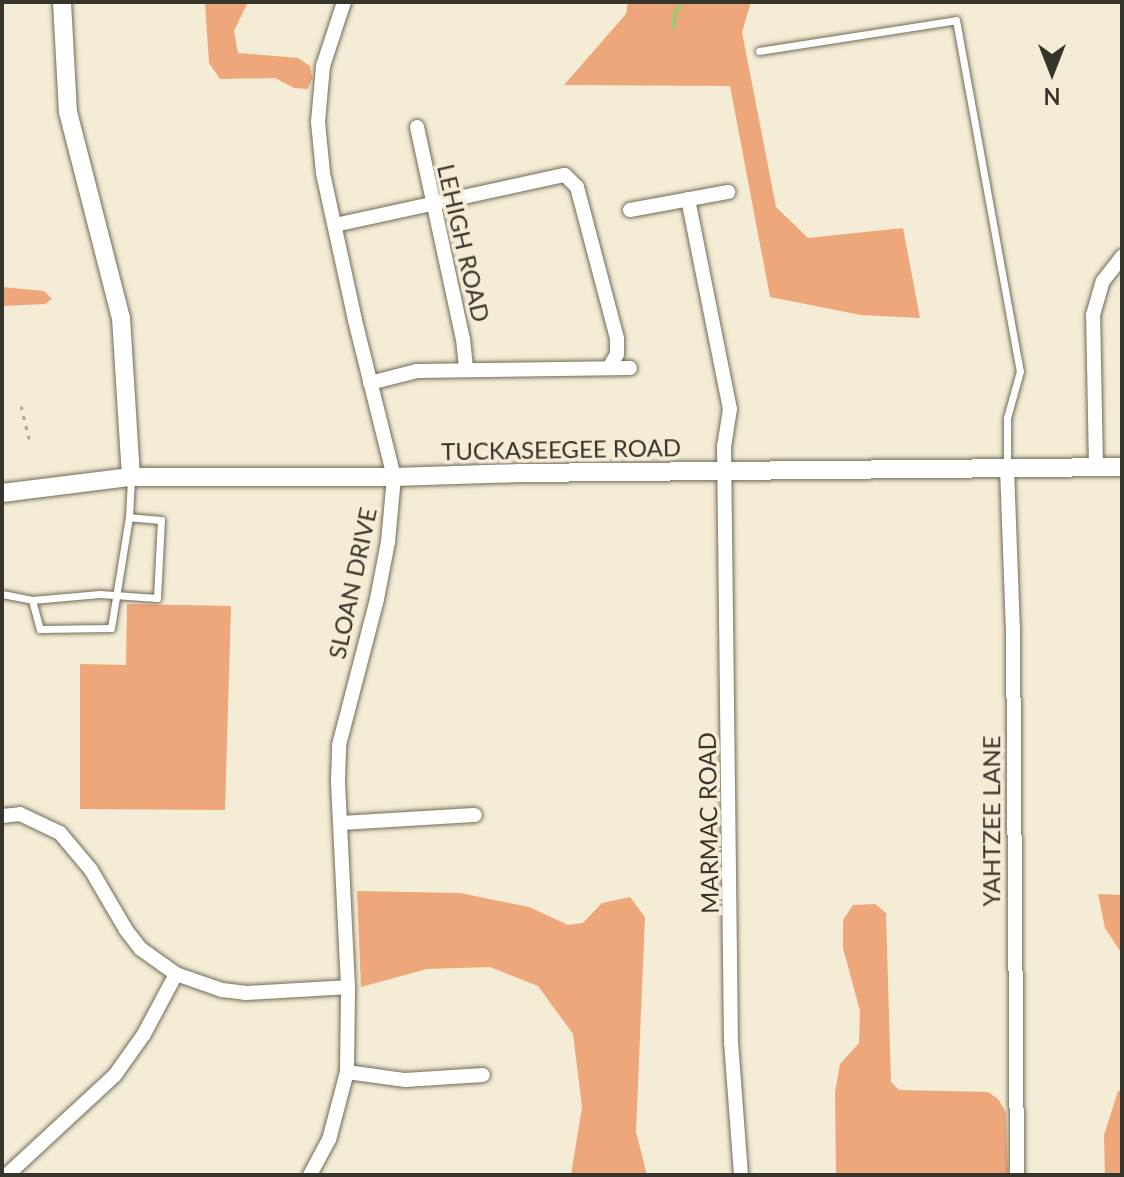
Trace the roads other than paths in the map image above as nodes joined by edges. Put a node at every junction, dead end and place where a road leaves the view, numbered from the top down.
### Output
1 (62, 2) edge
2 (344, 2) edge
3 (759, 51) dead end
4 (417, 127) dead end
5 (728, 192) dead end
6 (688, 199) junction
7 (431, 203) junction
8 (630, 210) dead end
9 (335, 225) junction
10 (1122, 257) edge
11 (609, 368) junction
12 (630, 368) dead end
13 (466, 370) junction
14 (370, 383) junction
15 (1096, 467) junction
16 (1122, 467) edge
17 (1007, 468) junction
18 (725, 470) junction
19 (131, 477) junction
20 (394, 477) junction
21 (2, 493) edge
22 (129, 517) junction
23 (2, 594) edge
24 (114, 597) junction
25 (32, 600) junction
26 (475, 815) dead end
27 (2, 816) edge
28 (340, 823) junction
29 (176, 974) junction
30 (348, 987) junction
31 (347, 1072) junction
32 (483, 1075) dead end
33 (7, 1175) edge
34 (310, 1175) edge
35 (741, 1175) edge
36 (1017, 1175) edge

1 - 19 street
2 - 9 street, SLOAN DRIVE
3 - 17 lane
4 - 7 street, LEHIGH ROAD
5 - 6 street
6 - 8 street
6 - 18 street, MARMAC ROAD
7 - 9 street
7 - 11 street
7 - 13 street, LEHIGH ROAD
9 - 14 street, SLOAN DRIVE
10 - 15 street
11 - 12 street
11 - 13 street
13 - 14 street
14 - 20 street, SLOAN DRIVE
15 - 16 street, TUCKASEEGEE ROAD
15 - 17 street, TUCKASEEGEE ROAD
17 - 18 street, TUCKASEEGEE ROAD
17 - 36 street, YAHTZEE LANE
18 - 20 street, TUCKASEEGEE ROAD
18 - 35 street, MARMAC ROAD
19 - 20 street, TUCKASEEGEE ROAD
19 - 21 street, TUCKASEEGEE ROAD
19 - 22 lane
20 - 28 street, SLOAN DRIVE
22 - 24 lane
22 - 24 lane
23 - 25 lane
24 - 25 lane
24 - 25 lane
26 - 28 street
27 - 29 street
28 - 30 street, SLOAN DRIVE
29 - 30 street
29 - 33 street
30 - 31 street, SLOAN DRIVE
31 - 32 street
31 - 34 street, SLOAN DRIVE

